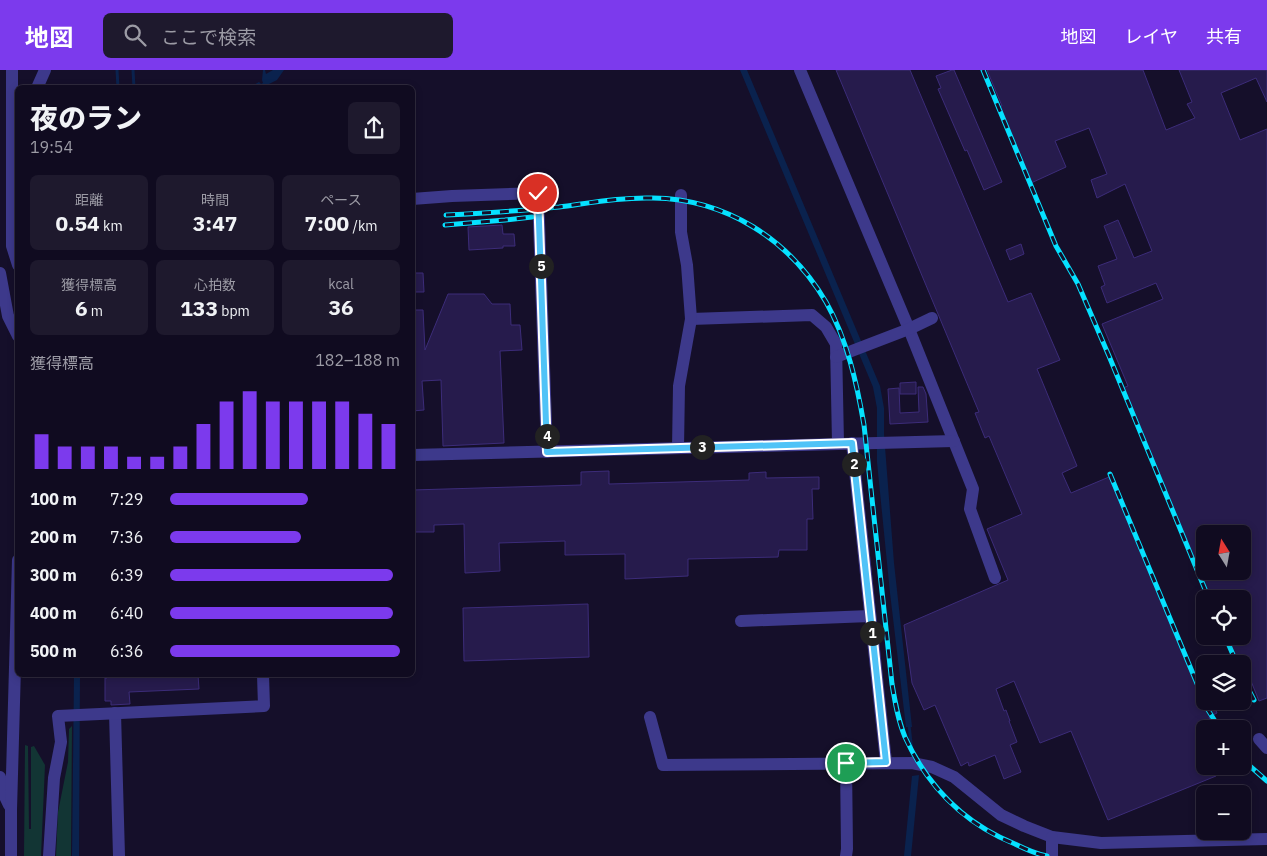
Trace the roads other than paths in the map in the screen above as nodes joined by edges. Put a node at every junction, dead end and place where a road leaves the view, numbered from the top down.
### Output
1 (12, 70) edge
2 (46, 70) edge
3 (800, 70) edge
4 (39, 85) edge
5 (681, 195) dead end
6 (415, 199) edge
7 (15, 256) edge
8 (0, 272) edge
9 (932, 318) dead end
10 (691, 319) junction
11 (909, 329) junction
12 (15, 330) edge
13 (836, 357) junction
14 (954, 441) junction
15 (852, 443) junction
16 (838, 444) junction
17 (678, 448) junction
18 (547, 452) junction
19 (415, 455) edge
20 (995, 578) dead end
21 (870, 616) junction
22 (741, 621) dead end
23 (15, 654) edge
24 (263, 677) edge
25 (115, 713) junction
26 (650, 717) dead end
27 (886, 762) junction
28 (846, 763) junction
29 (0, 776) edge
30 (10, 810) junction
31 (1052, 837) junction
32 (1267, 839) edge
33 (11, 856) edge
34 (49, 856) edge
35 (119, 856) edge
36 (846, 856) edge
37 (1052, 856) edge

1 - 7 street
2 - 4 street
3 - 11 street
5 - 10 street
6 - 18 street
8 - 12 street
9 - 11 street
10 - 13 street
10 - 17 street
11 - 13 street
11 - 14 street
13 - 16 street
14 - 15 street
14 - 20 street
15 - 16 street
15 - 21 street
16 - 17 street
17 - 18 street
18 - 19 street
21 - 22 street
21 - 27 street
23 - 30 street
24 - 25 street
25 - 34 street
25 - 35 street
26 - 28 street
27 - 28 street
27 - 31 street
28 - 36 street
29 - 30 street
30 - 33 street
31 - 32 street
31 - 37 street

